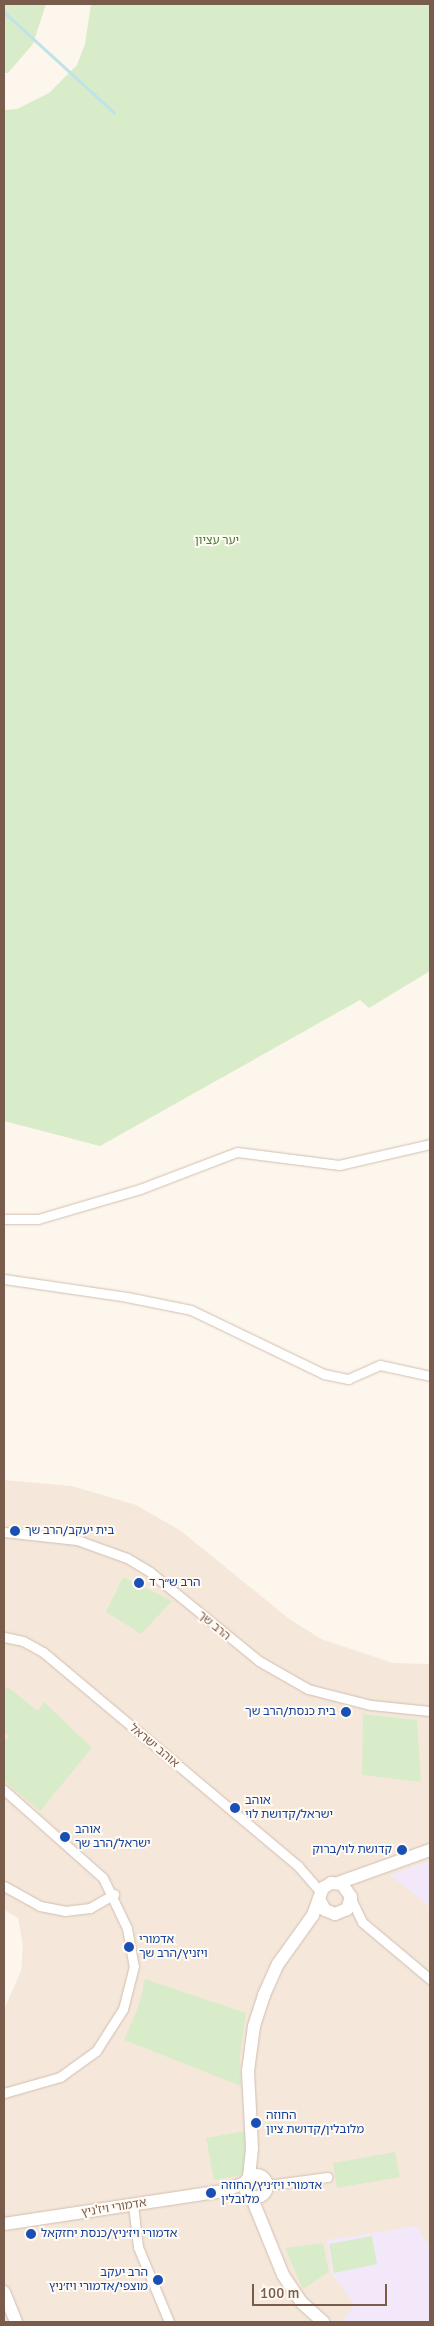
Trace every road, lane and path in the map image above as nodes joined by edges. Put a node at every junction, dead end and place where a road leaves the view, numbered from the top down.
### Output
1 (430, 1144) edge
2 (4, 1219) edge
3 (4, 1279) edge
4 (430, 1376) edge
5 (4, 1532) edge
6 (4, 1637) edge
7 (430, 1711) edge
8 (4, 1790) edge
9 (430, 1850) edge
10 (298, 1866) junction
11 (382, 1867) junction
12 (334, 1883) junction
13 (4, 1886) edge
14 (114, 1894) junction
15 (320, 1895) junction
16 (351, 1898) junction
17 (335, 1914) junction
18 (366, 1926) junction
19 (300, 1932) junction
20 (430, 1979) edge
21 (4, 2093) edge
22 (327, 2177) dead end
23 (255, 2186) junction
24 (133, 2205) junction
25 (4, 2224) edge
26 (4, 2292) edge
27 (16, 2322) edge
28 (169, 2322) edge
29 (322, 2322) edge

1 - 2 street
3 - 4 street
5 - 7 street, הרב שך
6 - 10 street, אוהב ישראל
8 - 14 street
9 - 11 street
10 - 12 street, אוהב ישראל
10 - 15 street, אוהב ישראל
11 - 12 street
11 - 16 street
12 - 15 street
12 - 16 street
13 - 14 street
14 - 21 street
15 - 17 street
15 - 19 street
16 - 17 street
16 - 18 street
17 - 18 street
17 - 19 street
18 - 20 street
19 - 23 street
22 - 23 street
23 - 24 street, אדמורי ויז'ניץ
23 - 29 street
24 - 25 street, אדמורי ויז'ניץ
24 - 28 street
26 - 27 street

